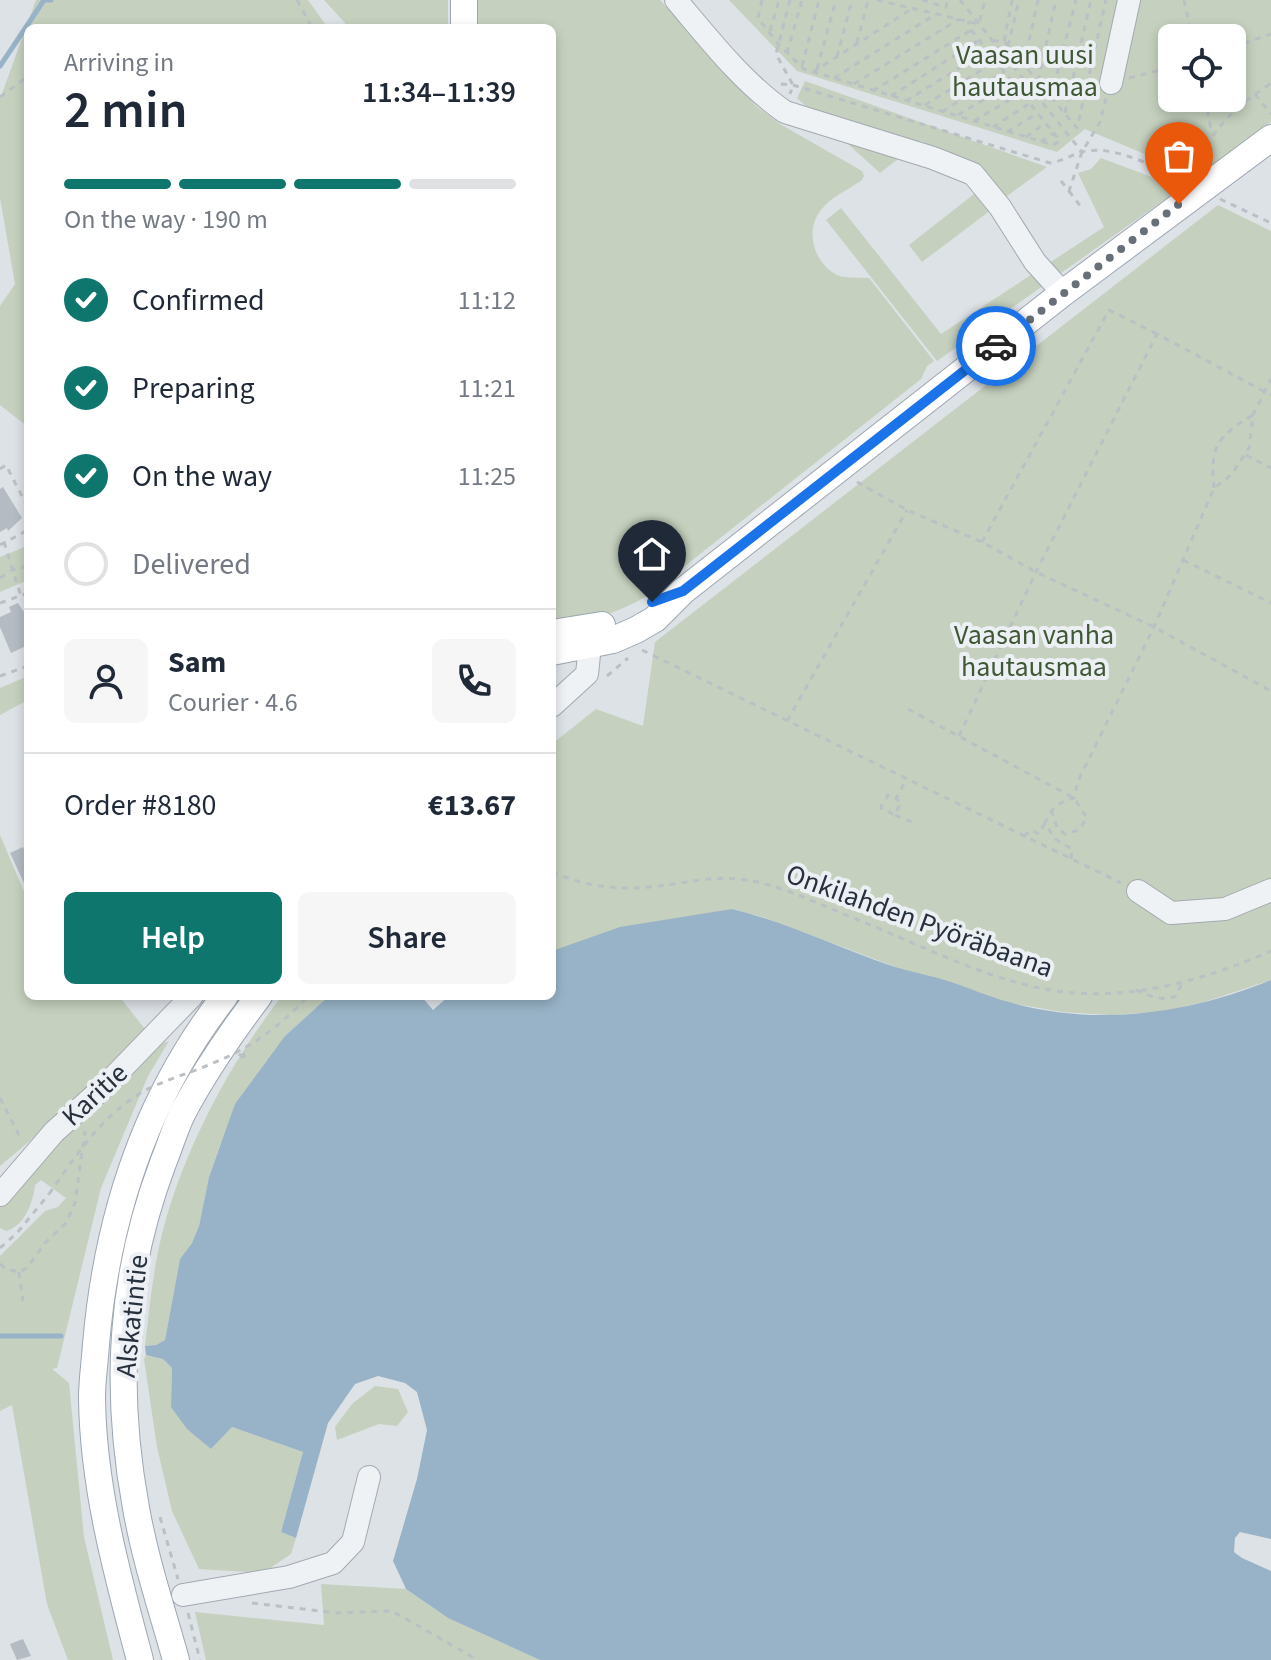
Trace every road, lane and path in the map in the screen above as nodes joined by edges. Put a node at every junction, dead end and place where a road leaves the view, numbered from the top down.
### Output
1 (297, 0) edge
2 (464, 0) edge
3 (676, 0) edge
4 (762, 0) edge
5 (779, 0) edge
6 (790, 0) edge
7 (802, 0) edge
8 (819, 0) edge
9 (836, 0) edge
10 (852, 0) edge
11 (868, 0) edge
12 (877, 0) edge
13 (922, 0) edge
14 (948, 0) edge
15 (960, 0) edge
16 (985, 0) edge
17 (1012, 0) edge
18 (1019, 0) edge
19 (1038, 0) edge
20 (1056, 0) edge
21 (1076, 0) edge
22 (1091, 0) edge
23 (1106, 0) edge
24 (1129, 0) edge
25 (1184, 0) edge
26 (930, 1) edge
27 (913, 8) junction
28 (936, 14) junction
29 (959, 19) junction
30 (968, 21) junction
31 (310, 24) edge
32 (464, 24) edge
33 (979, 24) junction
34 (1189, 24) edge
35 (971, 30) junction
36 (769, 33) junction
37 (1271, 34) edge
38 (979, 40) junction
39 (993, 41) junction
40 (1004, 41) junction
41 (1246, 42) edge
42 (857, 44) junction
43 (779, 45) junction
44 (1008, 46) junction
45 (988, 50) junction
46 (787, 53) junction
47 (837, 57) junction
48 (996, 61) junction
49 (1024, 64) junction
50 (802, 67) junction
51 (815, 71) junction
52 (1005, 71) junction
53 (1158, 71) edge
54 (24, 79) edge
55 (833, 79) junction
56 (1038, 81) junction
57 (1013, 82) junction
58 (1111, 83) junction
59 (1271, 83) edge
60 (793, 85) junction
61 (852, 85) junction
62 (756, 88) junction
63 (873, 91) junction
64 (1021, 93) junction
65 (1255, 94) junction
66 (890, 96) junction
67 (0, 97) edge
68 (1051, 97) junction
69 (905, 101) junction
70 (1030, 103) junction
71 (923, 106) junction
72 (785, 112) junction
73 (942, 112) junction
74 (1208, 112) edge
75 (1038, 113) junction
76 (1065, 113) junction
77 (1271, 114) edge
78 (957, 116) junction
79 (974, 121) junction
80 (1045, 123) junction
81 (993, 127) junction
82 (1007, 132) junction
83 (1054, 133) junction
84 (1212, 134) junction
85 (1025, 137) junction
86 (1271, 138) edge
87 (1041, 142) junction
88 (1082, 152) junction
89 (1061, 181) dead end
90 (1191, 181) dead end
91 (1069, 191) junction
92 (1081, 207) dead end
93 (1063, 293) junction
94 (1157, 334) junction
95 (1271, 379) edge
96 (1264, 392) junction
97 (1271, 395) edge
98 (1253, 415) junction
99 (1244, 455) junction
100 (1271, 468) edge
101 (0, 469) edge
102 (855, 481) dead end
103 (1214, 488) junction
104 (24, 500) edge
105 (907, 510) junction
106 (24, 532) edge
107 (982, 542) junction
108 (2, 544) edge
109 (1183, 560) junction
110 (24, 567) edge
111 (12, 570) junction
112 (1036, 572) junction
113 (0, 578) edge
114 (24, 595) edge
115 (21, 596) junction
116 (0, 603) edge
117 (1271, 603) edge
118 (1154, 627) junction
119 (556, 633) edge
120 (588, 637) junction
121 (638, 648) dead end
122 (556, 650) edge
123 (24, 667) edge
124 (0, 676) edge
125 (1271, 691) edge
126 (556, 702) edge
127 (908, 709) dead end
128 (787, 721) junction
129 (959, 736) junction
130 (907, 778) junction
131 (1074, 798) junction
132 (886, 799) dead end
133 (896, 799) junction
134 (882, 804) dead end
135 (1051, 809) junction
136 (895, 815) junction
137 (914, 823) dead end
138 (1045, 823) junction
139 (1024, 836) junction
140 (1071, 859) junction
141 (556, 873) edge
142 (1271, 890) edge
143 (1138, 891) joint
144 (1271, 951) edge
145 (1182, 983) junction
146 (1136, 990) junction
147 (188, 1000) edge
148 (222, 1000) edge
149 (256, 1000) edge
150 (304, 1000) edge
151 (244, 1040) dead end
152 (229, 1063) dead end
153 (0, 1098) edge
154 (81, 1107) junction
155 (32, 1158) junction
156 (0, 1195) edge
157 (0, 1248) edge
158 (0, 1264) edge
159 (19, 1272) junction
160 (23, 1301) dead end
161 (369, 1477) dead end
162 (159, 1515) dead end
163 (183, 1595) junction
164 (243, 1602) dead end
165 (140, 1660) edge
166 (176, 1660) edge
167 (200, 1660) edge
168 (478, 1660) edge

1 - 31 path
2 - 32 main road
3 - 62 street
4 - 36 path
5 - 36 path
6 - 43 path
7 - 46 path
8 - 50 path
9 - 51 path
10 - 47 path
11 - 42 path
12 - 27 path
13 - 26 path
14 - 26 path
15 - 33 path
16 - 33 path
17 - 40 path
18 - 44 path
19 - 49 path
20 - 56 path
21 - 68 path
22 - 76 path
23 - 76 path
24 - 58 street
25 - 34 path
27 - 28 path
27 - 42 path
28 - 29 path
28 - 55 path
29 - 30 path
29 - 61 path
30 - 33 path
30 - 35 path
33 - 39 path
35 - 38 path
35 - 63 path
36 - 43 path
37 - 41 path
38 - 45 path
38 - 66 path
39 - 40 path
39 - 88 path
40 - 44 path
42 - 47 path
43 - 46 path
43 - 60 path
44 - 49 path
45 - 48 path
45 - 69 path
46 - 50 path
47 - 51 path
48 - 52 path
48 - 71 path
49 - 56 path
50 - 51 path
51 - 55 path
52 - 57 path
52 - 73 path
53 - 58 path
54 - 67 path
55 - 61 path
56 - 68 path
57 - 64 path
57 - 78 path
58 - 88 path
59 - 65 path
60 - 62 path
60 - 72 path
60 - 88 path
61 - 63 path
62 - 72 street
63 - 66 path
64 - 70 path
64 - 79 path
65 - 77 path
65 - 84 path
66 - 69 path
68 - 76 path
69 - 71 path
70 - 75 path
70 - 81 path
71 - 73 path
72 - 93 street
73 - 78 path
74 - 84 path
75 - 80 path
75 - 82 path
78 - 79 path
79 - 81 path
80 - 83 path
80 - 85 path
81 - 82 path
82 - 85 path
83 - 87 path
83 - 87 path
84 - 90 path
85 - 87 path
86 - 93 main road
88 - 91 path
89 - 91 path
91 - 92 path
93 - 120 main road
94 - 96 path
94 - 107 path
94 - 112 path
95 - 96 path
96 - 97 path
96 - 98 path
98 - 99 path
98 - 103 path
99 - 100 path
99 - 103 path
101 - 104 path
102 - 105 path
103 - 109 path
105 - 107 path
105 - 128 path
106 - 108 path
107 - 112 path
108 - 111 path
109 - 117 path
109 - 118 path
110 - 111 path
111 - 113 path
111 - 115 path
112 - 118 path
112 - 129 path
114 - 115 path
115 - 116 path
118 - 125 path
118 - 131 path
119 - 120 main road
120 - 122 main road
120 - 126 street
121 - 128 path
123 - 124 path
127 - 129 path
128 - 130 path
129 - 131 path
130 - 133 path
130 - 139 path
131 - 135 path
131 - 135 path
132 - 133 path
133 - 136 path
134 - 136 path
135 - 138 path
136 - 137 path
138 - 139 path
138 - 140 path
139 - 140 path
140 - 143 path
141 - 146 path, Onkilahden Pyöräbaana
142 - 143 street
144 - 145 path, Onkilahden Pyöräbaana
145 - 146 path, Onkilahden Pyöräbaana
145 - 146 path
147 - 154 street, Karitie
148 - 165 main road, Alskatintie
149 - 166 main road, Alskatintie
150 - 157 path, bridge
151 - 152 path
153 - 155 path
154 - 155 street, Karitie
154 - 159 path
155 - 156 street, Karitie
158 - 159 path
159 - 160 path
161 - 163 street
162 - 163 path
163 - 167 path
164 - 168 path

